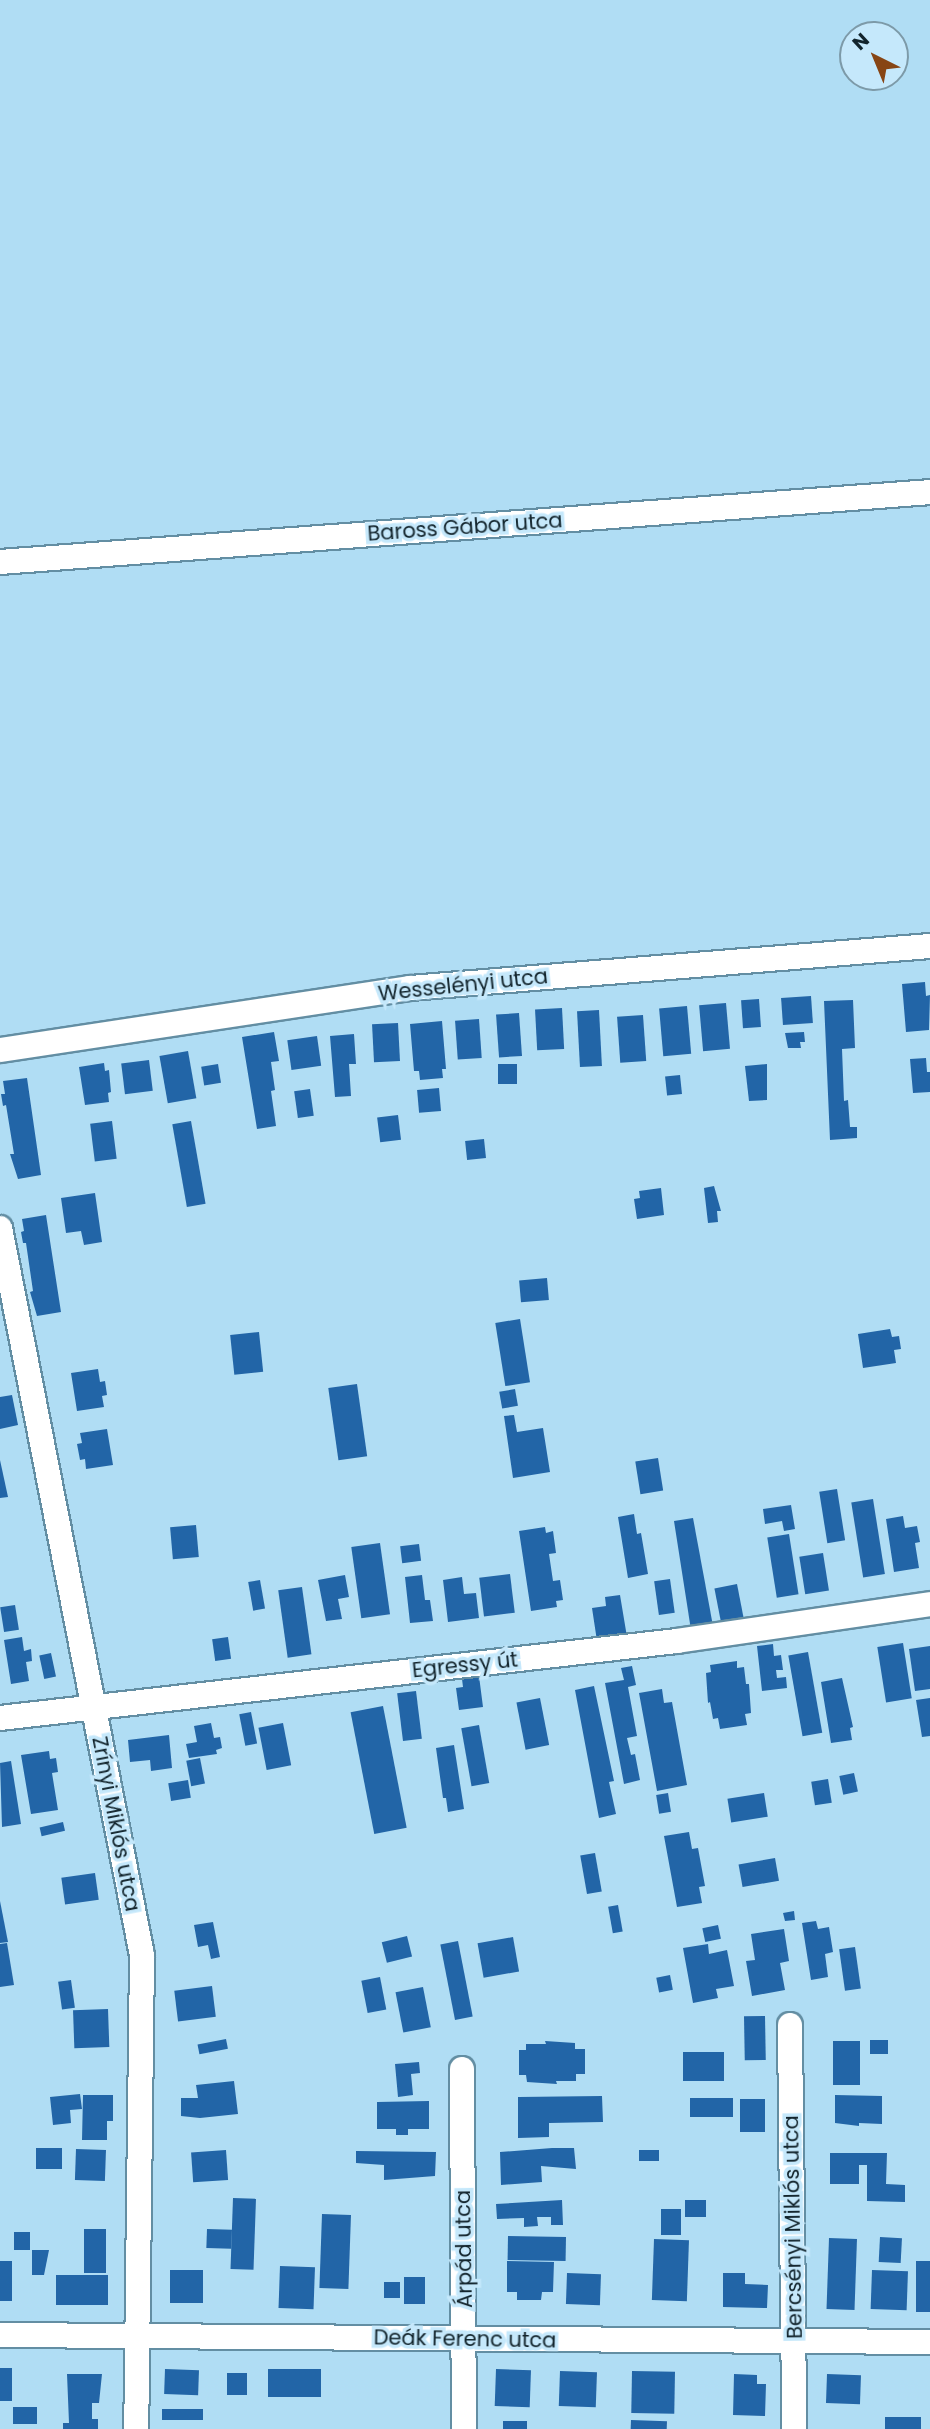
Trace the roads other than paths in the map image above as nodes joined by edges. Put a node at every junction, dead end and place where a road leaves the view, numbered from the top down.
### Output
1 (930, 492) edge
2 (0, 562) edge
3 (930, 946) edge
4 (0, 1050) edge
5 (0, 1228) edge
6 (930, 1604) edge
7 (93, 1706) junction
8 (0, 1718) edge
9 (790, 2025) dead end
10 (462, 2069) dead end
11 (0, 2335) edge
12 (136, 2336) junction
13 (465, 2339) junction
14 (795, 2342) junction
15 (930, 2342) edge
16 (136, 2429) edge
17 (464, 2429) edge
18 (794, 2429) edge

1 - 2 street, Baross Gábor utca
3 - 4 street, Wesselényi utca
5 - 7 street, Zrínyi Miklós utca
6 - 7 street, Egressy út
7 - 8 street, Egressy út
7 - 12 street, Zrínyi Miklós utca
9 - 14 street, Bercsényi Miklós utca
10 - 13 street, Árpád utca
11 - 12 street, Deák Ferenc utca
12 - 13 street, Deák Ferenc utca
12 - 16 street, Zrínyi Miklós utca
13 - 14 street, Deák Ferenc utca
13 - 17 street, Árpád utca
14 - 15 street, Deák Ferenc utca
14 - 18 street, Bercsényi Miklós utca

